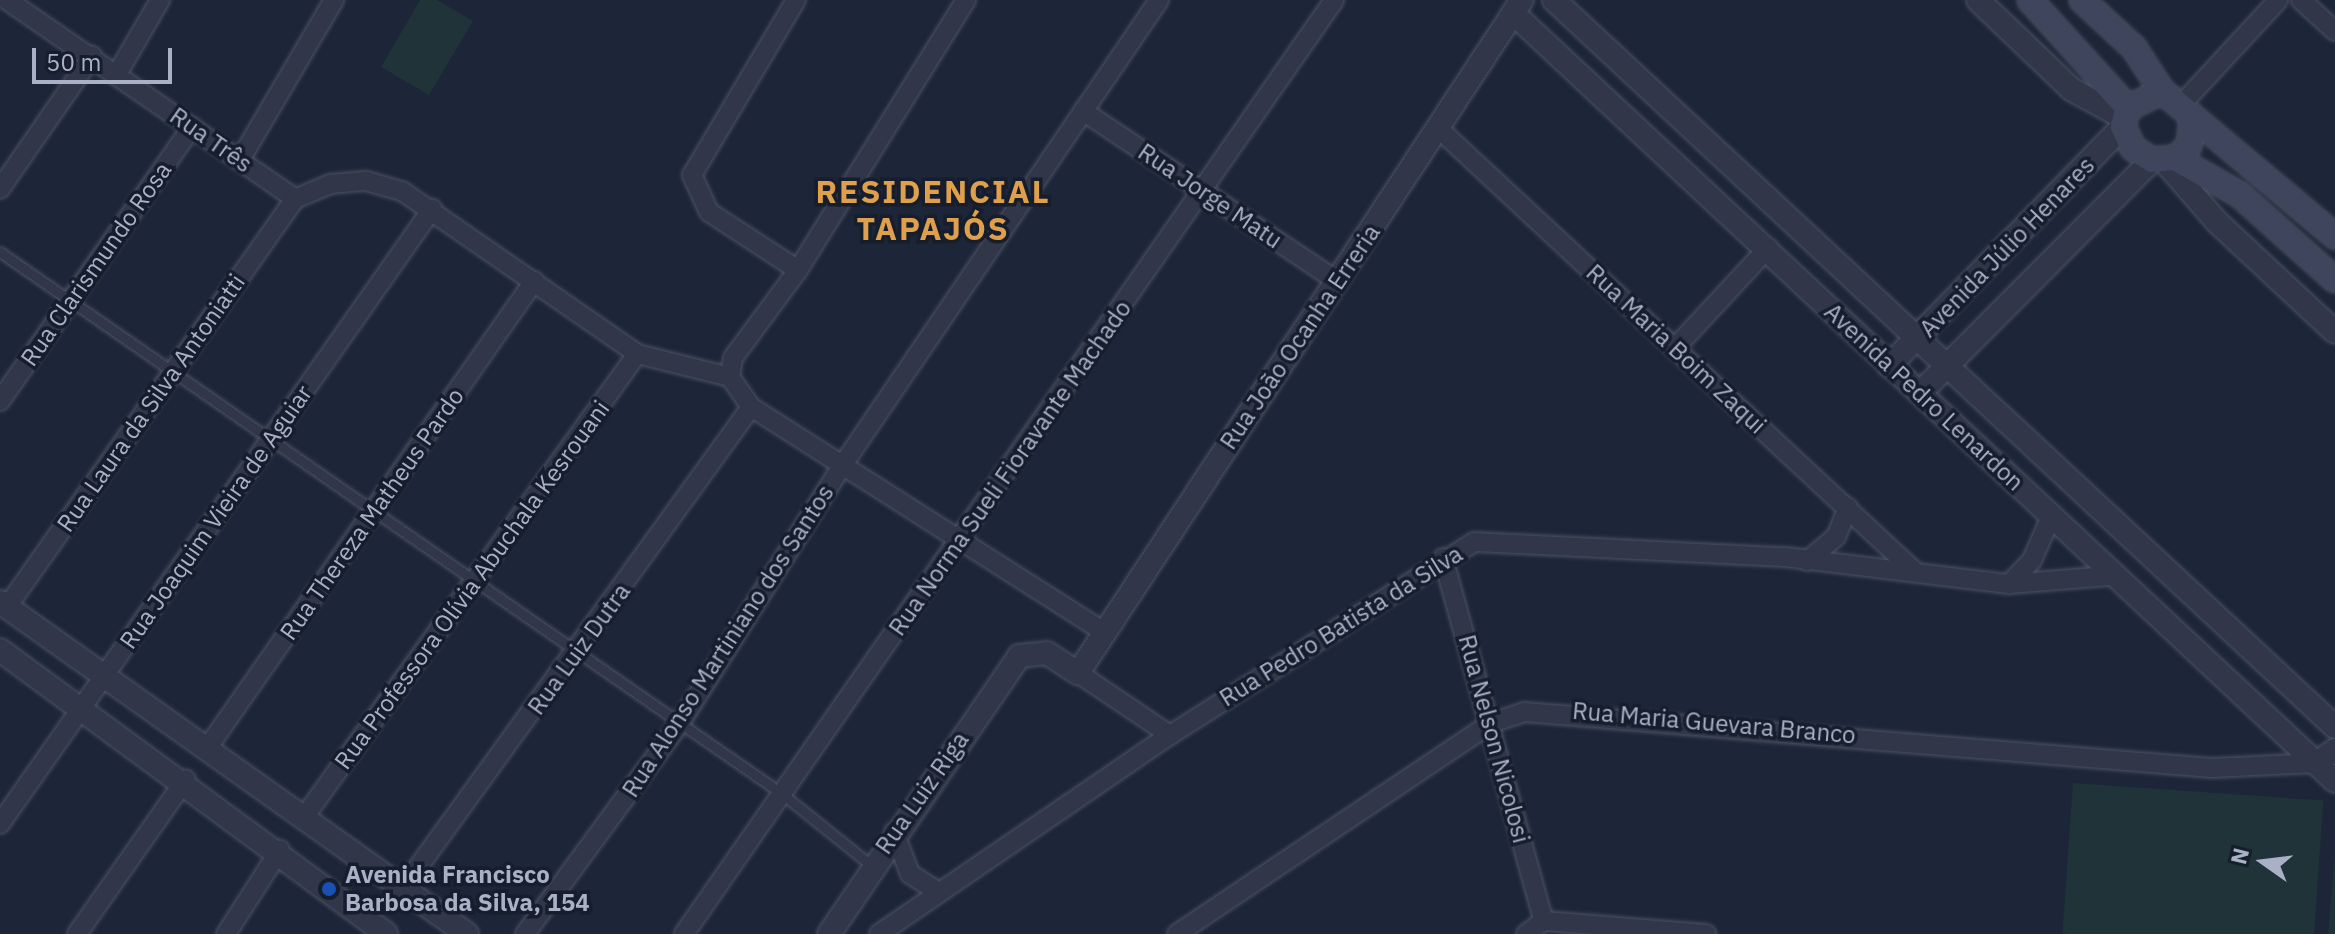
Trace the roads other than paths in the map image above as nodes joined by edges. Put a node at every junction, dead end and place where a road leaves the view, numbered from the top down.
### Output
1 (7, 0) edge
2 (160, 0) edge
3 (334, 0) edge
4 (796, 0) edge
5 (966, 0) edge
6 (1159, 0) edge
7 (1334, 0) edge
8 (1554, 0) edge
9 (1978, 0) edge
10 (2030, 0) edge
11 (2082, 0) edge
12 (2278, 0) edge
13 (2301, 0) edge
14 (1514, 4) edge
15 (2335, 31) edge
16 (92, 56) junction
17 (117, 74) junction
18 (2178, 105) junction
19 (1083, 111) junction
20 (2125, 117) junction
21 (192, 127) junction
22 (1439, 129) junction
23 (240, 160) junction
24 (2164, 160) junction
25 (0, 189) edge
26 (1203, 193) junction
27 (295, 199) junction
28 (432, 209) junction
29 (2335, 236) edge
30 (1768, 248) junction
31 (0, 252) edge
32 (798, 270) junction
33 (2335, 280) edge
34 (534, 281) junction
35 (1337, 281) junction
36 (70, 301) junction
37 (2335, 332) edge
38 (1922, 336) junction
39 (1675, 348) junction
40 (637, 354) junction
41 (1951, 363) junction
42 (1889, 366) junction
43 (173, 372) junction
44 (730, 377) junction
45 (1920, 393) junction
46 (0, 401) edge
47 (751, 407) junction
48 (271, 440) junction
49 (844, 463) junction
50 (1848, 507) junction
51 (375, 511) junction
52 (2051, 517) junction
53 (960, 539) junction
54 (1443, 558) junction
55 (1807, 561) junction
56 (1913, 570) junction
57 (2109, 576) junction
58 (479, 583) junction
59 (2009, 584) junction
60 (4, 604) edge
61 (1102, 631) junction
62 (0, 650) edge
63 (579, 653) junction
64 (1078, 673) junction
65 (105, 675) junction
66 (82, 707) junction
67 (680, 723) junction
68 (1491, 723) junction
69 (2335, 727) edge
70 (1170, 735) junction
71 (208, 747) junction
72 (2326, 756) edge
73 (186, 779) junction
74 (2335, 781) edge
75 (781, 793) junction
76 (305, 816) junction
77 (0, 824) edge
78 (894, 832) junction
79 (280, 850) junction
80 (871, 865) junction
81 (403, 888) junction
82 (939, 892) junction
83 (1544, 921) junction
84 (380, 932) edge
85 (77, 934) edge
86 (226, 934) edge
87 (467, 934) edge
88 (525, 934) edge
89 (684, 934) edge
90 (829, 934) edge
91 (879, 934) edge
92 (1177, 934) edge
93 (1526, 934) edge
94 (1706, 934) edge

1 - 16 street, Rua Três
2 - 17 street
3 - 23 street
4 - 32 street
5 - 32 street
6 - 19 street, Rua Alonso Martiniano dos Santos
7 - 26 street, Rua Norma Sueli Fioravante Machado
8 - 38 street, Avenida Pedro Lenardon
9 - 20 street
10 - 20 main road
11 - 18 main road
12 - 18 street
13 - 15 street
14 - 22 street, Rua João Ocanha Erreria
14 - 30 street, Avenida Pedro Lenardon
16 - 17 street, Rua Três
16 - 25 street
17 - 21 street, Rua Três
18 - 20 main road
18 - 24 main road
18 - 29 main road
19 - 26 street, Rua Jorge Matu
19 - 49 street, Rua Alonso Martiniano dos Santos
20 - 24 main road
20 - 38 street, Avenida Júlio Henares
21 - 23 street, Rua Três
21 - 36 street, Rua Clarismundo Rosa
22 - 35 street, Rua João Ocanha Erreria
22 - 39 street, Rua Maria Boim Zaqui
23 - 27 street, Rua Três
24 - 33 main road
24 - 37 street
24 - 41 street, Avenida Júlio Henares
26 - 35 street, Rua Jorge Matu
26 - 53 street, Rua Norma Sueli Fioravante Machado
27 - 28 street
27 - 43 street, Rua Laura da Silva Antoniatti
28 - 34 street
28 - 48 street, Rua Joaquim Vieira de Aguiar
30 - 39 street
30 - 42 street, Avenida Pedro Lenardon
31 - 36 lane
32 - 44 street
34 - 40 street
34 - 51 street, Rua Thereza Matheus Pardo
35 - 61 street, Rua João Ocanha Erreria
36 - 43 lane
36 - 46 street, Rua Clarismundo Rosa
38 - 41 street, Avenida Pedro Lenardon
38 - 42 street, Avenida Júlio Henares
39 - 50 street, Rua Maria Boim Zaqui
40 - 44 street
40 - 58 street, Rua Professora Olívia Abuchala Kesrouani
41 - 45 street, Avenida Júlio Henares
41 - 69 street, Avenida Pedro Lenardon
42 - 45 street, Avenida Pedro Lenardon
43 - 48 lane
43 - 60 street, Rua Laura da Silva Antoniatti
44 - 47 street
45 - 52 street, Avenida Pedro Lenardon
47 - 49 street
47 - 63 street, Rua Luiz Dutra
48 - 51 lane
48 - 65 street, Rua Joaquim Vieira de Aguiar
49 - 53 street
49 - 67 street, Rua Alonso Martiniano dos Santos
50 - 55 street
50 - 56 street, Rua Maria Boim Zaqui
51 - 58 lane
51 - 71 street, Rua Thereza Matheus Pardo
52 - 57 street, Avenida Pedro Lenardon
52 - 59 street
53 - 61 street
53 - 75 street, Rua Norma Sueli Fioravante Machado
54 - 55 street, Rua Pedro Batista da Silva
54 - 68 street, Rua Nelson Nicolosi
54 - 70 street, Rua Pedro Batista da Silva
55 - 56 street, Rua Pedro Batista da Silva
56 - 59 street, Rua Pedro Batista da Silva
57 - 59 street, Rua Pedro Batista da Silva
57 - 72 street, Avenida Pedro Lenardon
58 - 63 lane
58 - 76 street, Rua Professora Olívia Abuchala Kesrouani
60 - 65 street
61 - 64 street, Rua João Ocanha Erreria
62 - 66 street
63 - 67 lane
63 - 81 street, Rua Luiz Dutra
64 - 70 street
64 - 78 street, Rua Luiz Riga
65 - 66 street, Rua Joaquim Vieira de Aguiar
65 - 71 street
66 - 73 street
66 - 77 street, Rua Joaquim Vieira de Aguiar
67 - 75 lane
67 - 88 street, Rua Alonso Martiniano dos Santos
68 - 72 street, Rua Maria Guevara Branco
68 - 83 street, Rua Nelson Nicolosi
68 - 92 street, Rua Maria Guevara Branco
70 - 82 street, Rua Pedro Batista da Silva
71 - 76 street
72 - 74 street, Avenida Pedro Lenardon
73 - 79 street
73 - 85 street
75 - 80 lane
75 - 89 street, Rua Norma Sueli Fioravante Machado
76 - 81 street
78 - 80 street, Rua Luiz Riga
78 - 82 street
79 - 84 street
79 - 86 street
80 - 90 street, Rua Luiz Riga
81 - 87 street
82 - 91 street, Rua Pedro Batista da Silva
83 - 93 street
83 - 94 street

